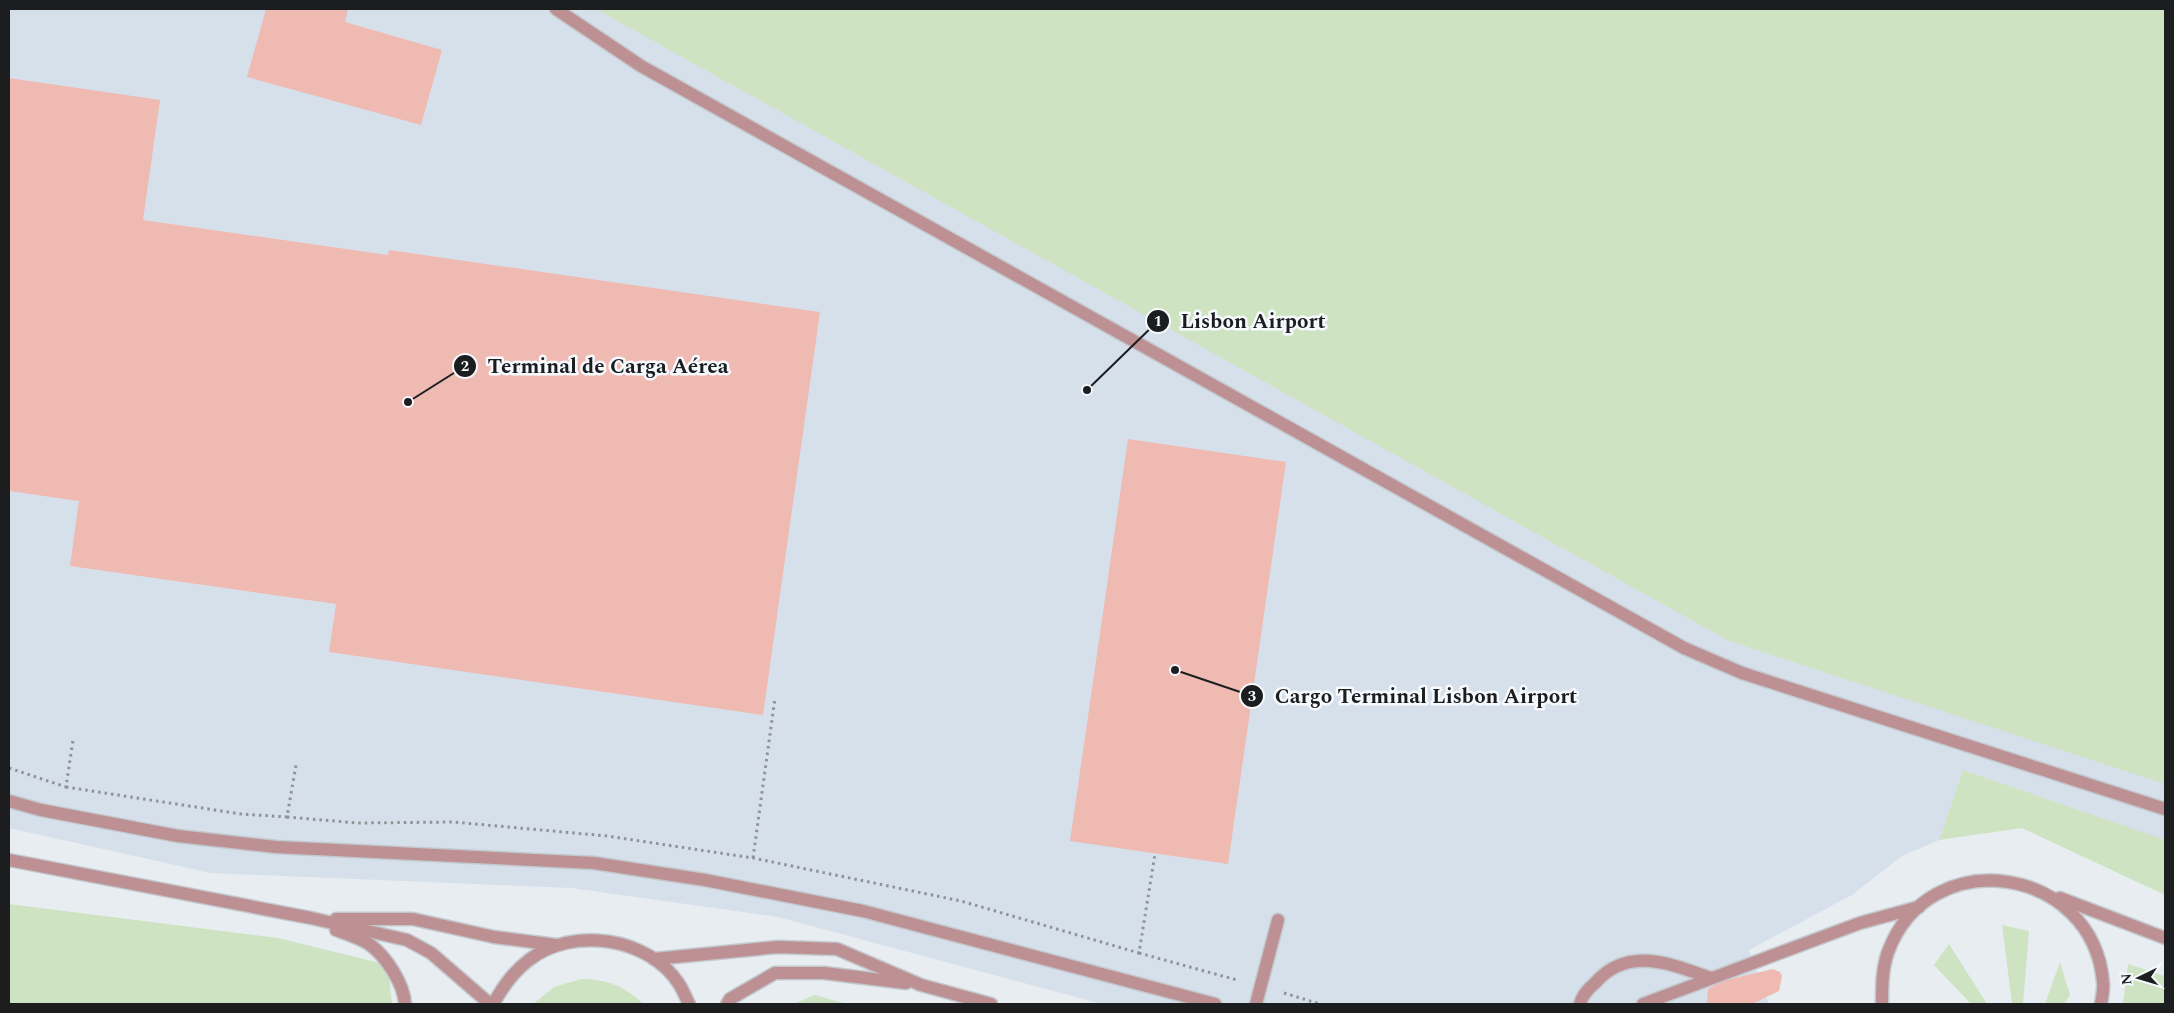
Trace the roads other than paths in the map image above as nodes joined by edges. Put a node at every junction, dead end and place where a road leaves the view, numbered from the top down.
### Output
1 (556, 9) edge
2 (9, 801) edge
3 (2165, 809) edge
4 (9, 860) edge
5 (2044, 892) junction
6 (1919, 907) junction
7 (311, 918) junction
8 (1278, 920) dead end
9 (2165, 938) edge
10 (557, 945) junction
11 (654, 959) junction
12 (1711, 978) junction
13 (921, 985) junction
14 (405, 1004) edge
15 (491, 1004) edge
16 (689, 1004) edge
17 (727, 1004) edge
18 (991, 1004) edge
19 (1215, 1004) edge
20 (1256, 1004) edge
21 (1580, 1004) edge
22 (1643, 1004) edge
23 (1882, 1004) edge
24 (2101, 1004) edge

1 - 3 street
2 - 19 street
4 - 7 street
5 - 6 street
5 - 9 street
5 - 24 street
6 - 12 street
6 - 23 street
7 - 10 street
7 - 14 street
7 - 15 street
8 - 20 street
10 - 11 street
10 - 15 street
11 - 13 street
11 - 16 street
12 - 21 street
12 - 22 street
13 - 17 street
13 - 18 street

